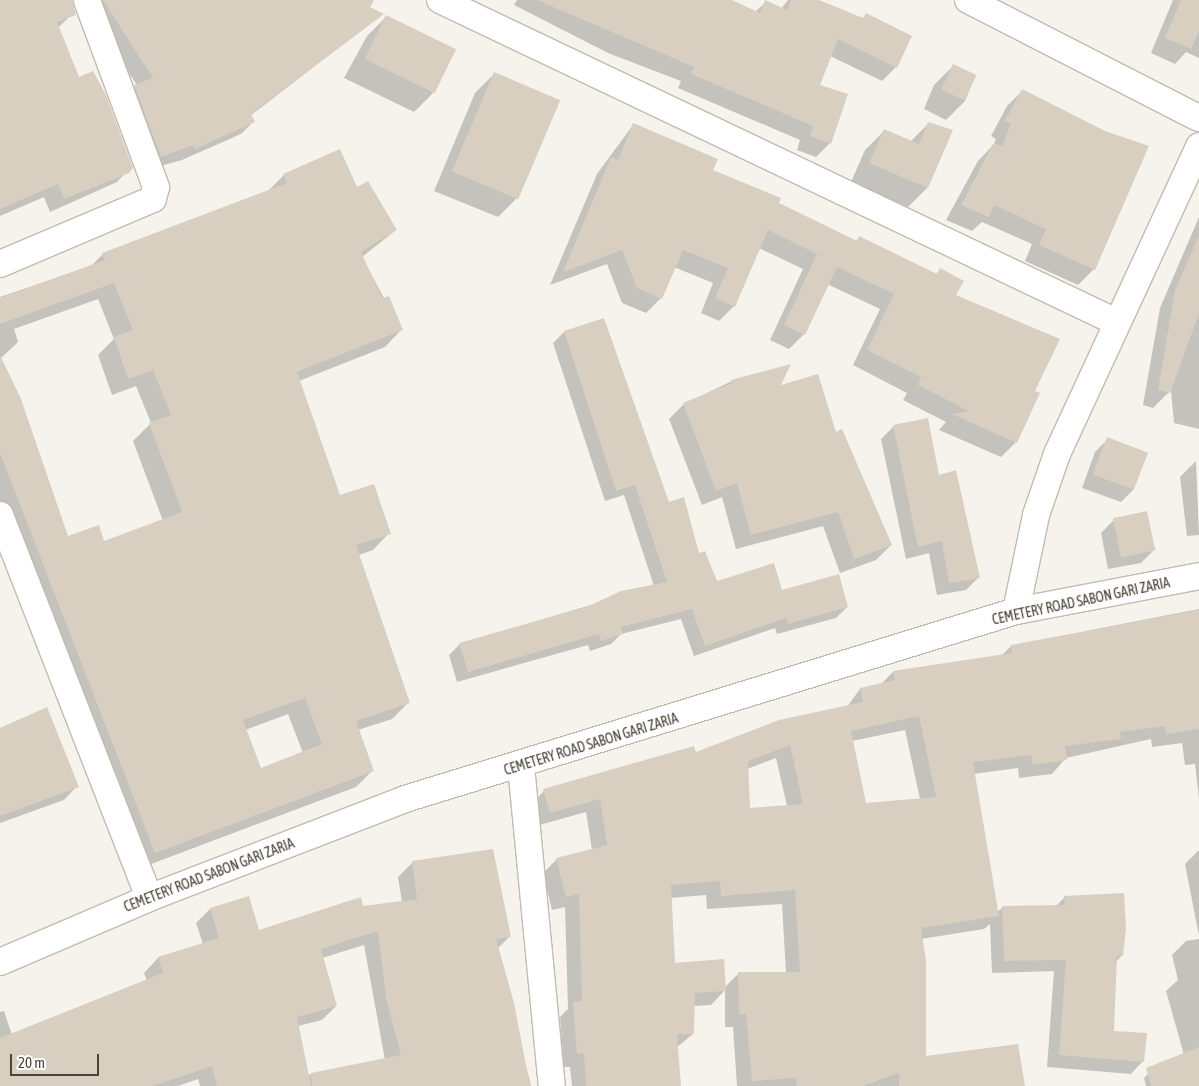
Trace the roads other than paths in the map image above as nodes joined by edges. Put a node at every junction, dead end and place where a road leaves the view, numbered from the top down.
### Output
1 (87, 0) edge
2 (440, 0) edge
3 (968, 0) edge
4 (1199, 118) edge
5 (1199, 146) edge
6 (0, 264) edge
7 (1116, 322) junction
8 (0, 515) edge
9 (1199, 576) edge
10 (1016, 611) junction
11 (521, 766) junction
12 (148, 898) junction
13 (0, 962) edge
14 (552, 1086) edge

1 - 6 street
2 - 7 street
3 - 4 street
5 - 7 street
7 - 10 street
8 - 12 street
9 - 10 street, CEMETERY ROAD SABON GARI ZARIA
10 - 11 street, CEMETERY ROAD SABON GARI ZARIA
11 - 12 street, CEMETERY ROAD SABON GARI ZARIA
11 - 14 street
12 - 13 street, CEMETERY ROAD SABON GARI ZARIA

